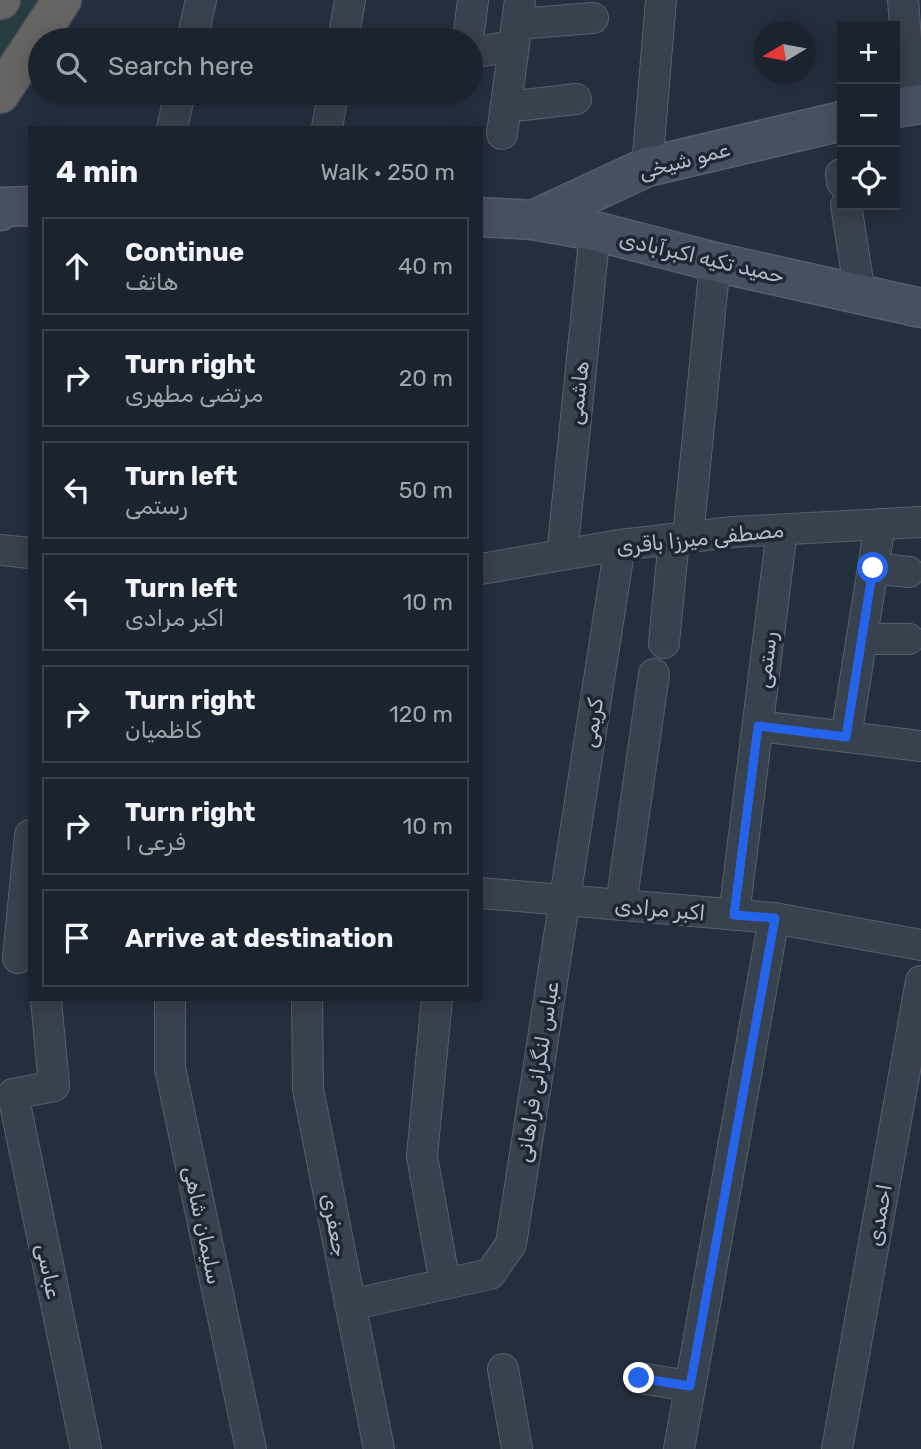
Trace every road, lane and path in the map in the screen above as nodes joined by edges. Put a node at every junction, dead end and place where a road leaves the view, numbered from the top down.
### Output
1 (62, 0) edge
2 (201, 0) edge
3 (350, 0) edge
4 (473, 0) edge
5 (661, 0) edge
6 (903, 0) edge
7 (593, 18) dead end
8 (517, 23) edge
9 (44, 28) edge
10 (195, 28) edge
11 (344, 28) edge
12 (470, 28) edge
13 (483, 45) edge
14 (28, 52) edge
15 (0, 94) edge
16 (576, 99) dead end
17 (178, 105) edge
18 (331, 105) edge
19 (909, 106) edge
20 (837, 122) edge
21 (173, 126) edge
22 (327, 126) edge
23 (647, 167) junction
24 (847, 210) edge
25 (483, 217) edge
26 (533, 220) junction
27 (595, 231) junction
28 (715, 262) junction
29 (860, 294) junction
30 (921, 308) edge
31 (921, 522) edge
32 (880, 524) junction
33 (782, 530) junction
34 (681, 538) junction
35 (620, 545) junction
36 (0, 550) edge
37 (28, 553) edge
38 (562, 555) junction
39 (873, 568) junction
40 (483, 569) edge
41 (909, 572) dead end
42 (862, 639) junction
43 (909, 639) dead end
44 (664, 643) dead end
45 (654, 674) dead end
46 (758, 726) junction
47 (846, 737) junction
48 (921, 747) edge
49 (28, 853) edge
50 (483, 893) edge
51 (564, 901) junction
52 (621, 905) junction
53 (734, 915) junction
54 (775, 918) junction
55 (921, 946) edge
56 (16, 958) edge
57 (921, 981) edge
58 (46, 1001) edge
59 (170, 1001) edge
60 (307, 1001) edge
61 (437, 1001) edge
62 (445, 1284) junction
63 (350, 1305) junction
64 (503, 1369) dead end
65 (639, 1378) dead end
66 (690, 1386) junction
67 (86, 1449) edge
68 (251, 1449) edge
69 (379, 1449) edge
70 (517, 1449) edge
71 (679, 1449) edge
72 (837, 1449) edge

1 - 9 highway
2 - 10 street
3 - 11 street
4 - 12 street
5 - 23 street
6 - 19 street
7 - 8 street
8 - 13 street
8 - 16 street
14 - 15 highway
17 - 21 street
18 - 22 street
20 - 23 main road, عمو شیخی
23 - 26 main road, عمو شیخی
24 - 29 street
25 - 26 main road, حمید تکیه اکبرآبادی
26 - 27 main road, حمید تکیه اکبرآبادی
27 - 28 main road, حمید تکیه اکبرآبادی
27 - 38 street, هاشمی
28 - 29 main road, حمید تکیه اکبرآبادی
28 - 34 street
29 - 30 main road, حمید تکیه اکبرآبادی
31 - 32 street, مصطفی میرزا باقری
32 - 33 street, مصطفی میرزا باقری
32 - 39 street
33 - 34 street, مصطفی میرزا باقری
33 - 46 street, رستمی
34 - 35 street, مصطفی میرزا باقری
34 - 44 street
35 - 38 street, مصطفی میرزا باقری
35 - 51 street, کریمی
36 - 37 street
38 - 40 street, مصطفی میرزا باقری
39 - 41 street
39 - 42 street
42 - 43 street
42 - 47 street
45 - 52 street
46 - 47 street
46 - 53 street, رستمی
47 - 48 street
49 - 56 street
50 - 51 street, اکبر مرادی
51 - 52 street, اکبر مرادی
51 - 62 street, عباس لنگرانی فراهانی
52 - 53 street, اکبر مرادی
53 - 54 street, اکبر مرادی
54 - 55 street, اکبر مرادی
54 - 66 street
57 - 72 street, احمدی
58 - 67 street, عباسی
59 - 68 street, سلیمان شاهی
60 - 63 street, جعفری
61 - 62 street
62 - 63 street
63 - 69 street, جعفری
64 - 70 street
65 - 66 street
66 - 71 street

